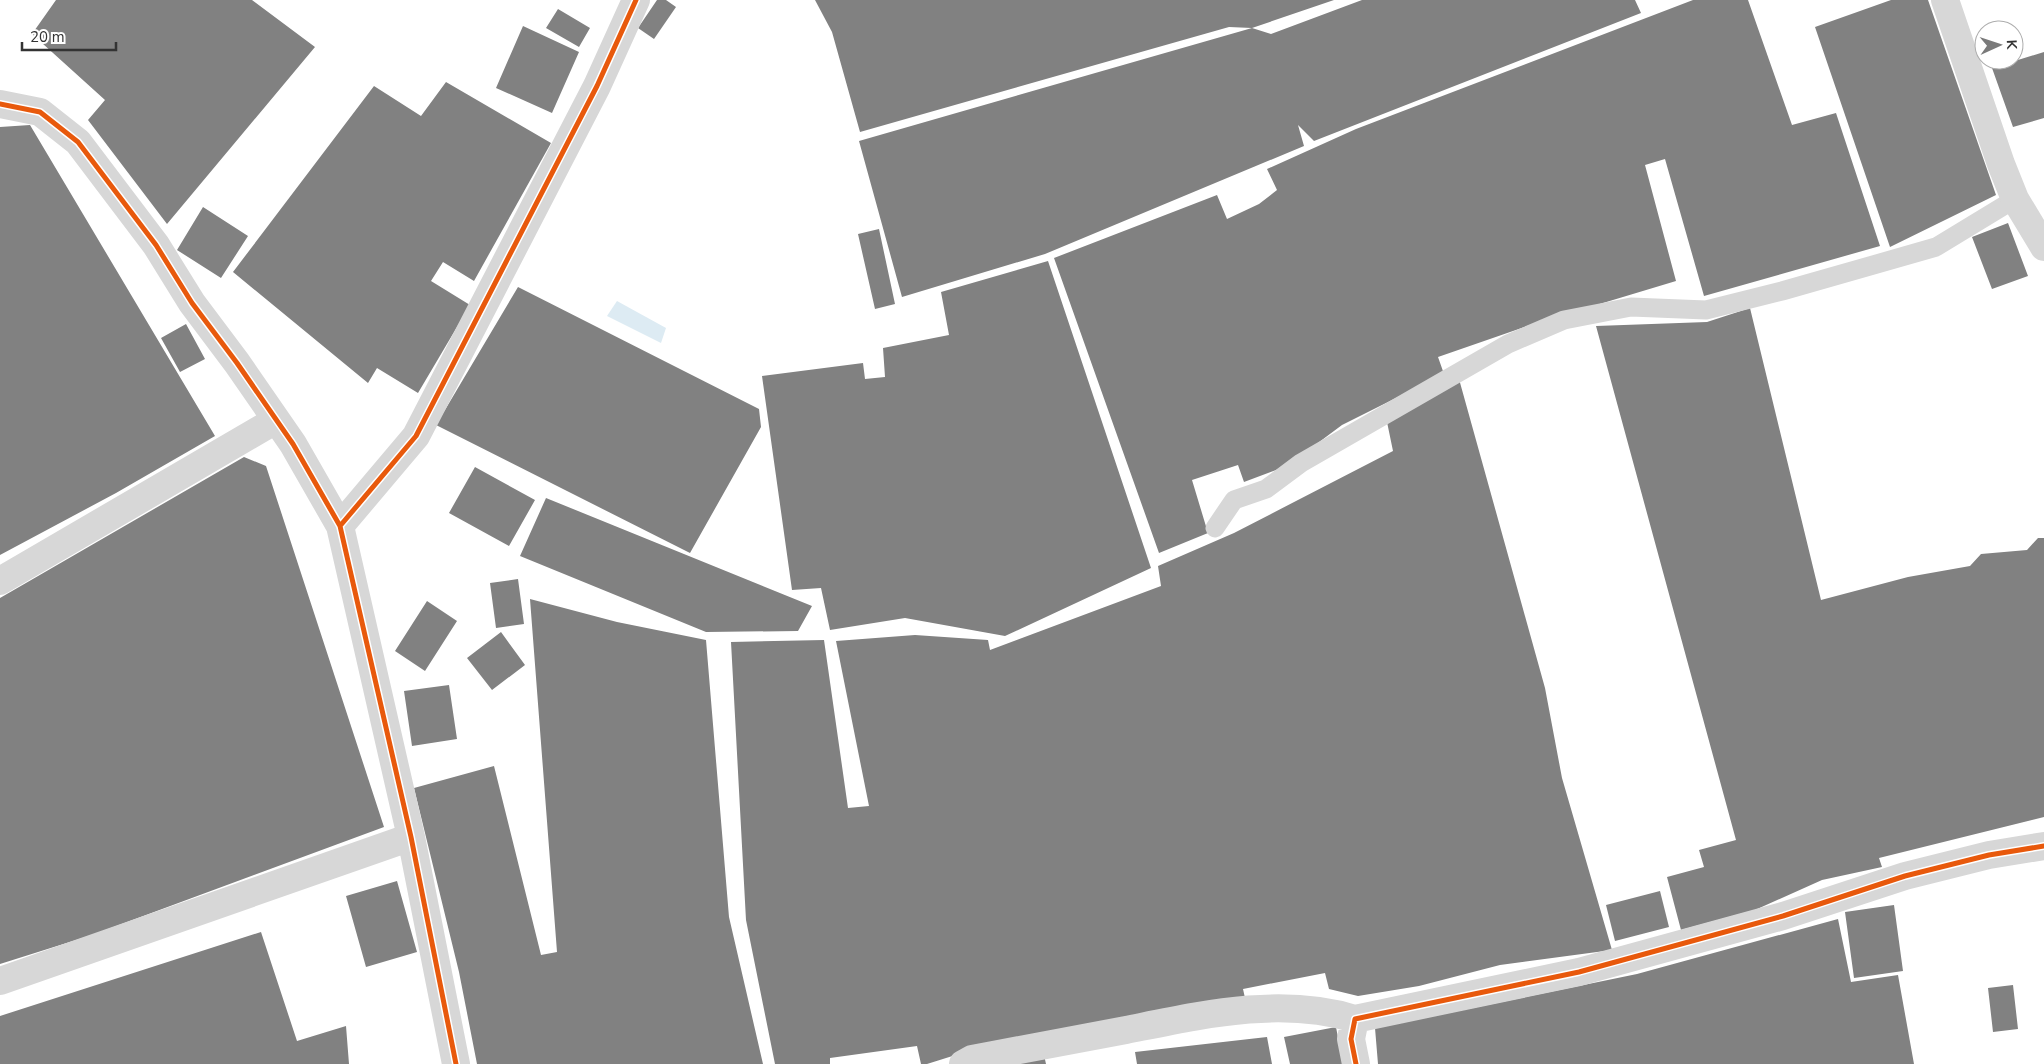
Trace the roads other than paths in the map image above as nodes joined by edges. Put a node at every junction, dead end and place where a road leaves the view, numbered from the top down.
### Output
1 (636, 0) edge
2 (1945, 0) edge
3 (0, 104) edge
4 (2015, 199) junction
5 (2044, 247) edge
6 (276, 420) junction
7 (340, 526) junction
8 (1215, 528) dead end
9 (0, 581) edge
10 (411, 837) junction
11 (2044, 846) edge
12 (0, 980) edge
13 (1356, 1019) junction
14 (456, 1064) edge
15 (962, 1064) edge
16 (1356, 1064) edge

1 - 7 street
2 - 4 street
3 - 6 street
4 - 5 street
4 - 8 lane
6 - 7 street
6 - 9 street
7 - 10 street
10 - 12 street
10 - 14 street
11 - 13 street
13 - 15 street
13 - 16 street

